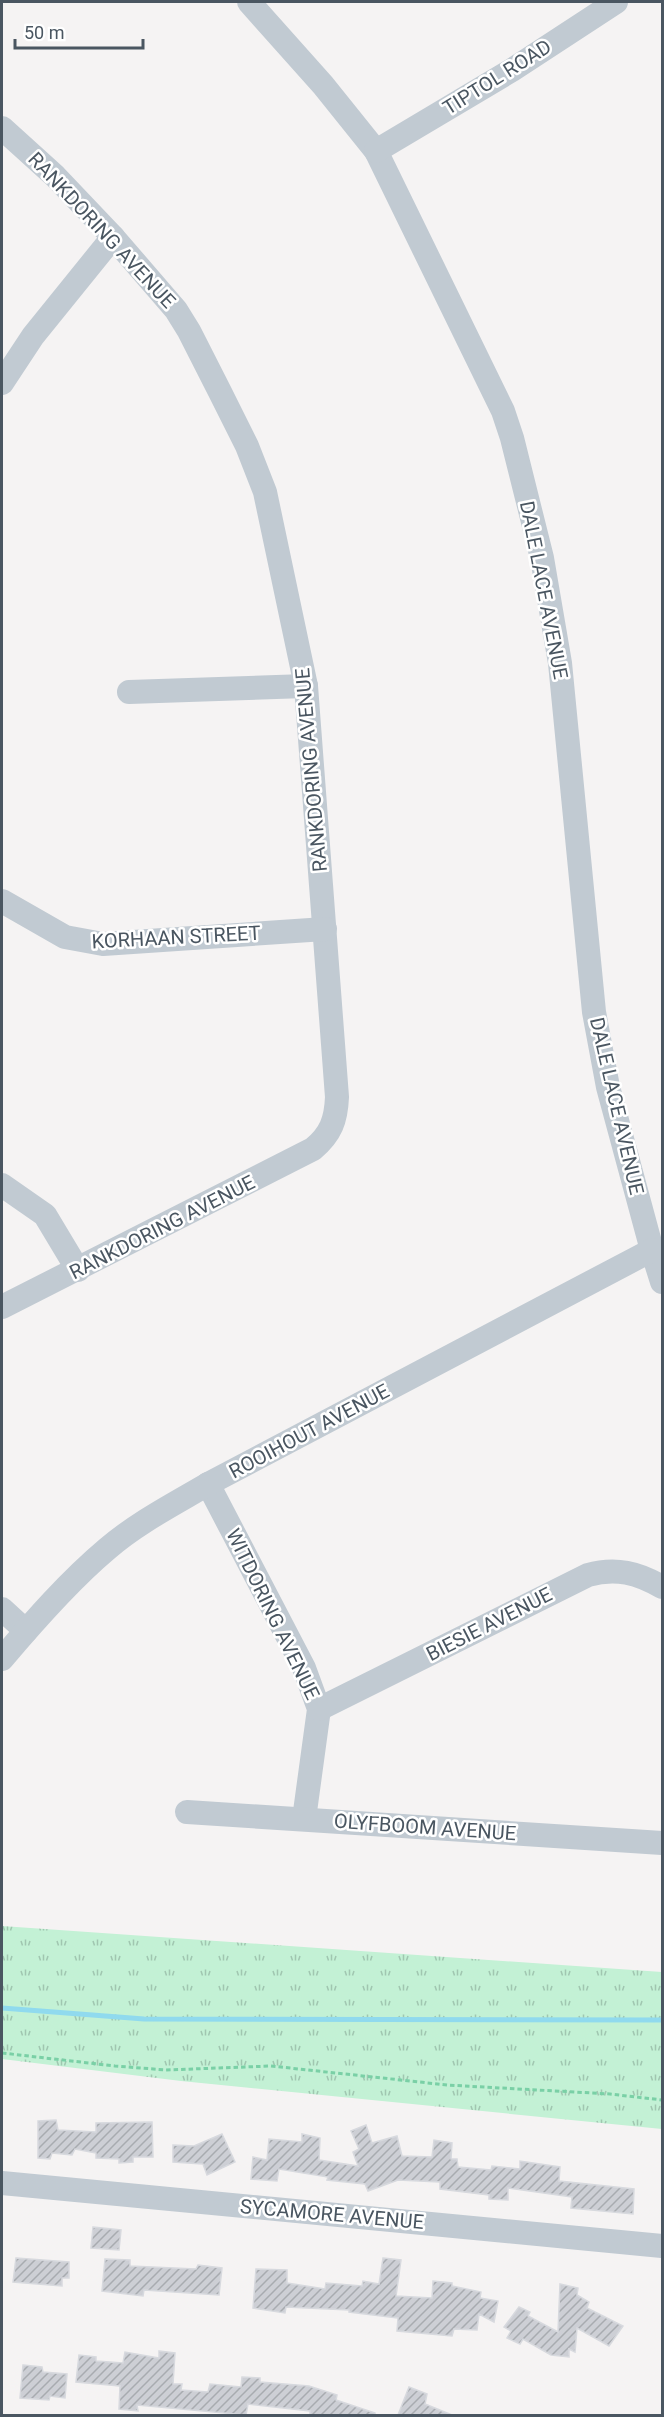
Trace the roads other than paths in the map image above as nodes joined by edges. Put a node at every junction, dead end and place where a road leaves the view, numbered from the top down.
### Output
1 (249, 2) edge
2 (616, 2) edge
3 (2, 128) edge
4 (376, 151) junction
5 (113, 237) junction
6 (2, 383) edge
7 (306, 686) junction
8 (129, 692) dead end
9 (2, 902) edge
10 (325, 929) junction
11 (2, 1185) edge
12 (652, 1250) junction
13 (78, 1270) junction
14 (663, 1282) edge
15 (2, 1307) edge
16 (208, 1484) junction
17 (663, 1587) edge
18 (2, 1609) edge
19 (26, 1631) junction
20 (2, 1659) edge
21 (320, 1709) junction
22 (187, 1812) dead end
23 (304, 1819) junction
24 (663, 1843) edge
25 (2, 2183) edge
26 (663, 2246) edge

1 - 4 street, DALE LACE AVENUE
2 - 4 street, TIPTOL ROAD
3 - 5 street, RANKDORING AVENUE
4 - 12 street, DALE LACE AVENUE
5 - 6 street
5 - 7 street, RANKDORING AVENUE
7 - 8 street
7 - 10 street, RANKDORING AVENUE
9 - 10 street, KORHAAN STREET
10 - 13 street, RANKDORING AVENUE
11 - 13 street
12 - 14 street, DALE LACE AVENUE
12 - 16 street, ROOIHOUT AVENUE
13 - 15 street, RANKDORING AVENUE
16 - 19 street, ROOIHOUT AVENUE
16 - 21 street, WITDORING AVENUE
17 - 21 street, BIESIE AVENUE
18 - 19 street
19 - 20 street, ROOIHOUT AVENUE
21 - 23 street, WITDORING AVENUE
22 - 23 street, OLYFBOOM AVENUE
23 - 24 street, OLYFBOOM AVENUE
25 - 26 street, SYCAMORE AVENUE

